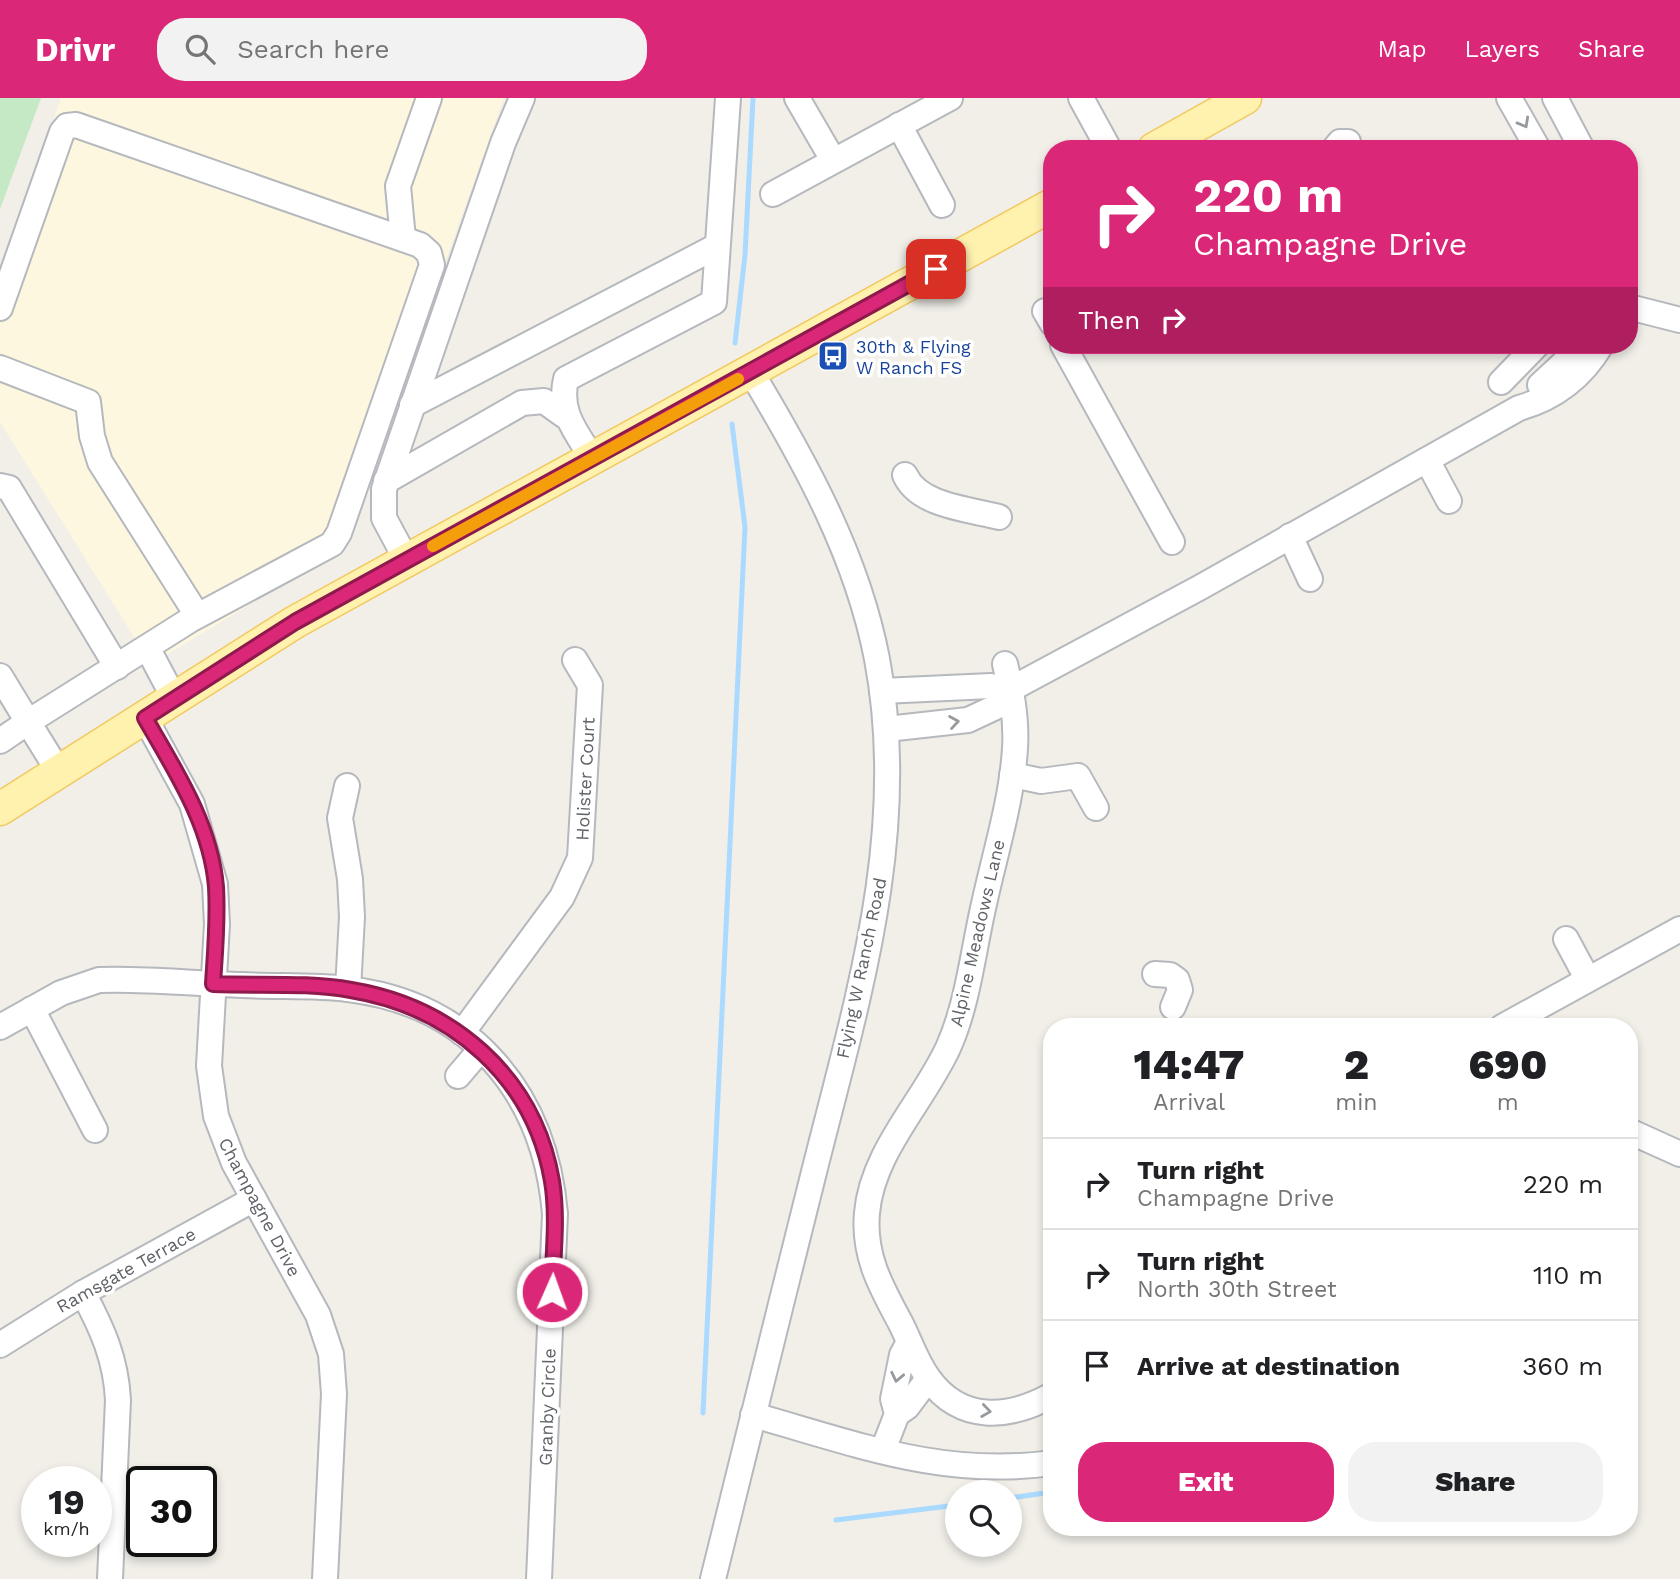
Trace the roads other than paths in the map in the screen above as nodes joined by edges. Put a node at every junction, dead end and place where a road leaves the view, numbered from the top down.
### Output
1 (429, 98) edge
2 (522, 98) edge
3 (728, 98) edge
4 (797, 98) edge
5 (950, 98) edge
6 (1081, 98) edge
7 (1245, 98) edge
8 (1509, 98) edge
9 (1555, 98) edge
10 (899, 125) junction
11 (1104, 140) edge
12 (1170, 140) edge
13 (1533, 140) edge
14 (1577, 140) edge
15 (833, 160) junction
16 (773, 194) dead end
17 (942, 205) dead end
18 (1043, 210) edge
19 (403, 239) junction
20 (717, 246) junction
21 (0, 308) edge
22 (1638, 309) edge
23 (1680, 320) edge
24 (1068, 354) edge
25 (1528, 354) edge
26 (1571, 354) edge
27 (1595, 354) edge
28 (0, 368) edge
29 (751, 372) junction
30 (1502, 382) dead end
31 (412, 405) junction
32 (1519, 408) junction
33 (565, 416) junction
34 (593, 458) junction
35 (1427, 460) junction
36 (905, 475) dead end
37 (386, 481) junction
38 (0, 486) edge
39 (1449, 501) dead end
40 (999, 517) dead end
41 (1290, 536) junction
42 (1172, 542) dead end
43 (407, 561) junction
44 (1310, 579) dead end
45 (197, 615) junction
46 (148, 649) junction
47 (575, 660) dead end
48 (1004, 664) dead end
49 (117, 667) junction
50 (0, 676) edge
51 (1011, 689) junction
52 (882, 691) junction
53 (174, 698) junction
54 (145, 718) junction
55 (28, 722) junction
56 (887, 729) junction
57 (0, 741) edge
58 (59, 772) junction
59 (1012, 775) junction
60 (347, 786) dead end
61 (1096, 808) dead end
62 (0, 809) edge
63 (1680, 929) edge
64 (1566, 939) dead end
65 (1155, 974) dead end
66 (1587, 978) junction
67 (213, 984) junction
68 (348, 989) junction
69 (1173, 1007) dead end
70 (32, 1009) junction
71 (1518, 1018) edge
72 (0, 1027) edge
73 (462, 1032) junction
74 (481, 1049) junction
75 (458, 1076) dead end
76 (95, 1130) dead end
77 (1638, 1135) edge
78 (1680, 1154) edge
79 (254, 1199) junction
80 (83, 1293) junction
81 (909, 1342) junction
82 (0, 1345) edge
83 (928, 1379) junction
84 (1043, 1399) edge
85 (897, 1414) junction
86 (752, 1415) junction
87 (884, 1450) junction
88 (1043, 1465) edge
89 (110, 1579) edge
90 (325, 1579) edge
91 (540, 1579) edge
92 (713, 1579) edge

1 - 19 street
2 - 31 street
3 - 20 street
4 - 15 street
5 - 10 street
6 - 11 street
7 - 12 main road
8 -> 13 street
9 - 14 street
10 - 15 street
10 - 17 street
15 - 16 street
18 - 29 main road
19 - 21 street
19 - 45 street
20 - 31 street
20 - 33 street
22 - 23 street
24 - 42 street
25 - 30 street
26 - 32 street
27 - 32 street
28 - 45 street
29 - 34 main road
29 - 52 street, Flying W Ranch Road
31 - 37 street
32 - 35 street
33 - 34 street
33 - 37 street
34 - 43 main road
35 - 39 street
35 - 41 street
36 - 40 street
37 - 43 street
38 - 49 street
41 - 44 street
41 - 51 street
43 - 53 main road
45 - 46 street
46 - 49 street
46 - 53 street
47 - 73 street, Holister Court
48 - 51 street, Alpine Meadows Lane
49 - 55 street
50 - 55 street
51 - 52 street
56 -> 51 street
51 - 59 street, Alpine Meadows Lane
52 - 56 street, Flying W Ranch Road
53 - 54 main road
54 - 58 main road
54 - 67 street, Champagne Drive
55 - 57 street
55 - 58 street
56 - 86 street, Flying W Ranch Road
58 - 62 main road
59 - 61 street
59 - 81 street, Alpine Meadows Lane
60 - 68 street
63 - 66 street
64 - 66 street
65 - 69 street
66 - 71 street
67 - 68 street, Granby Circle
67 - 70 street, Granby Circle
67 - 79 street, Champagne Drive
68 - 73 street, Granby Circle
70 - 72 street, Granby Circle
70 - 76 street
73 - 74 street, Granby Circle
74 - 75 street
74 - 91 street, Granby Circle
77 - 78 street
79 - 80 street, Ramsgate Terrace
79 - 90 street, Champagne Drive
80 - 82 street, Ramsgate Terrace
80 - 89 street
81 - 83 street, Alpine Meadows Lane
81 -> 85 street
83 -> 84 street
83 - 85 street
85 - 87 street
86 - 87 street
86 - 92 street, Flying W Ranch Road
87 - 88 street

